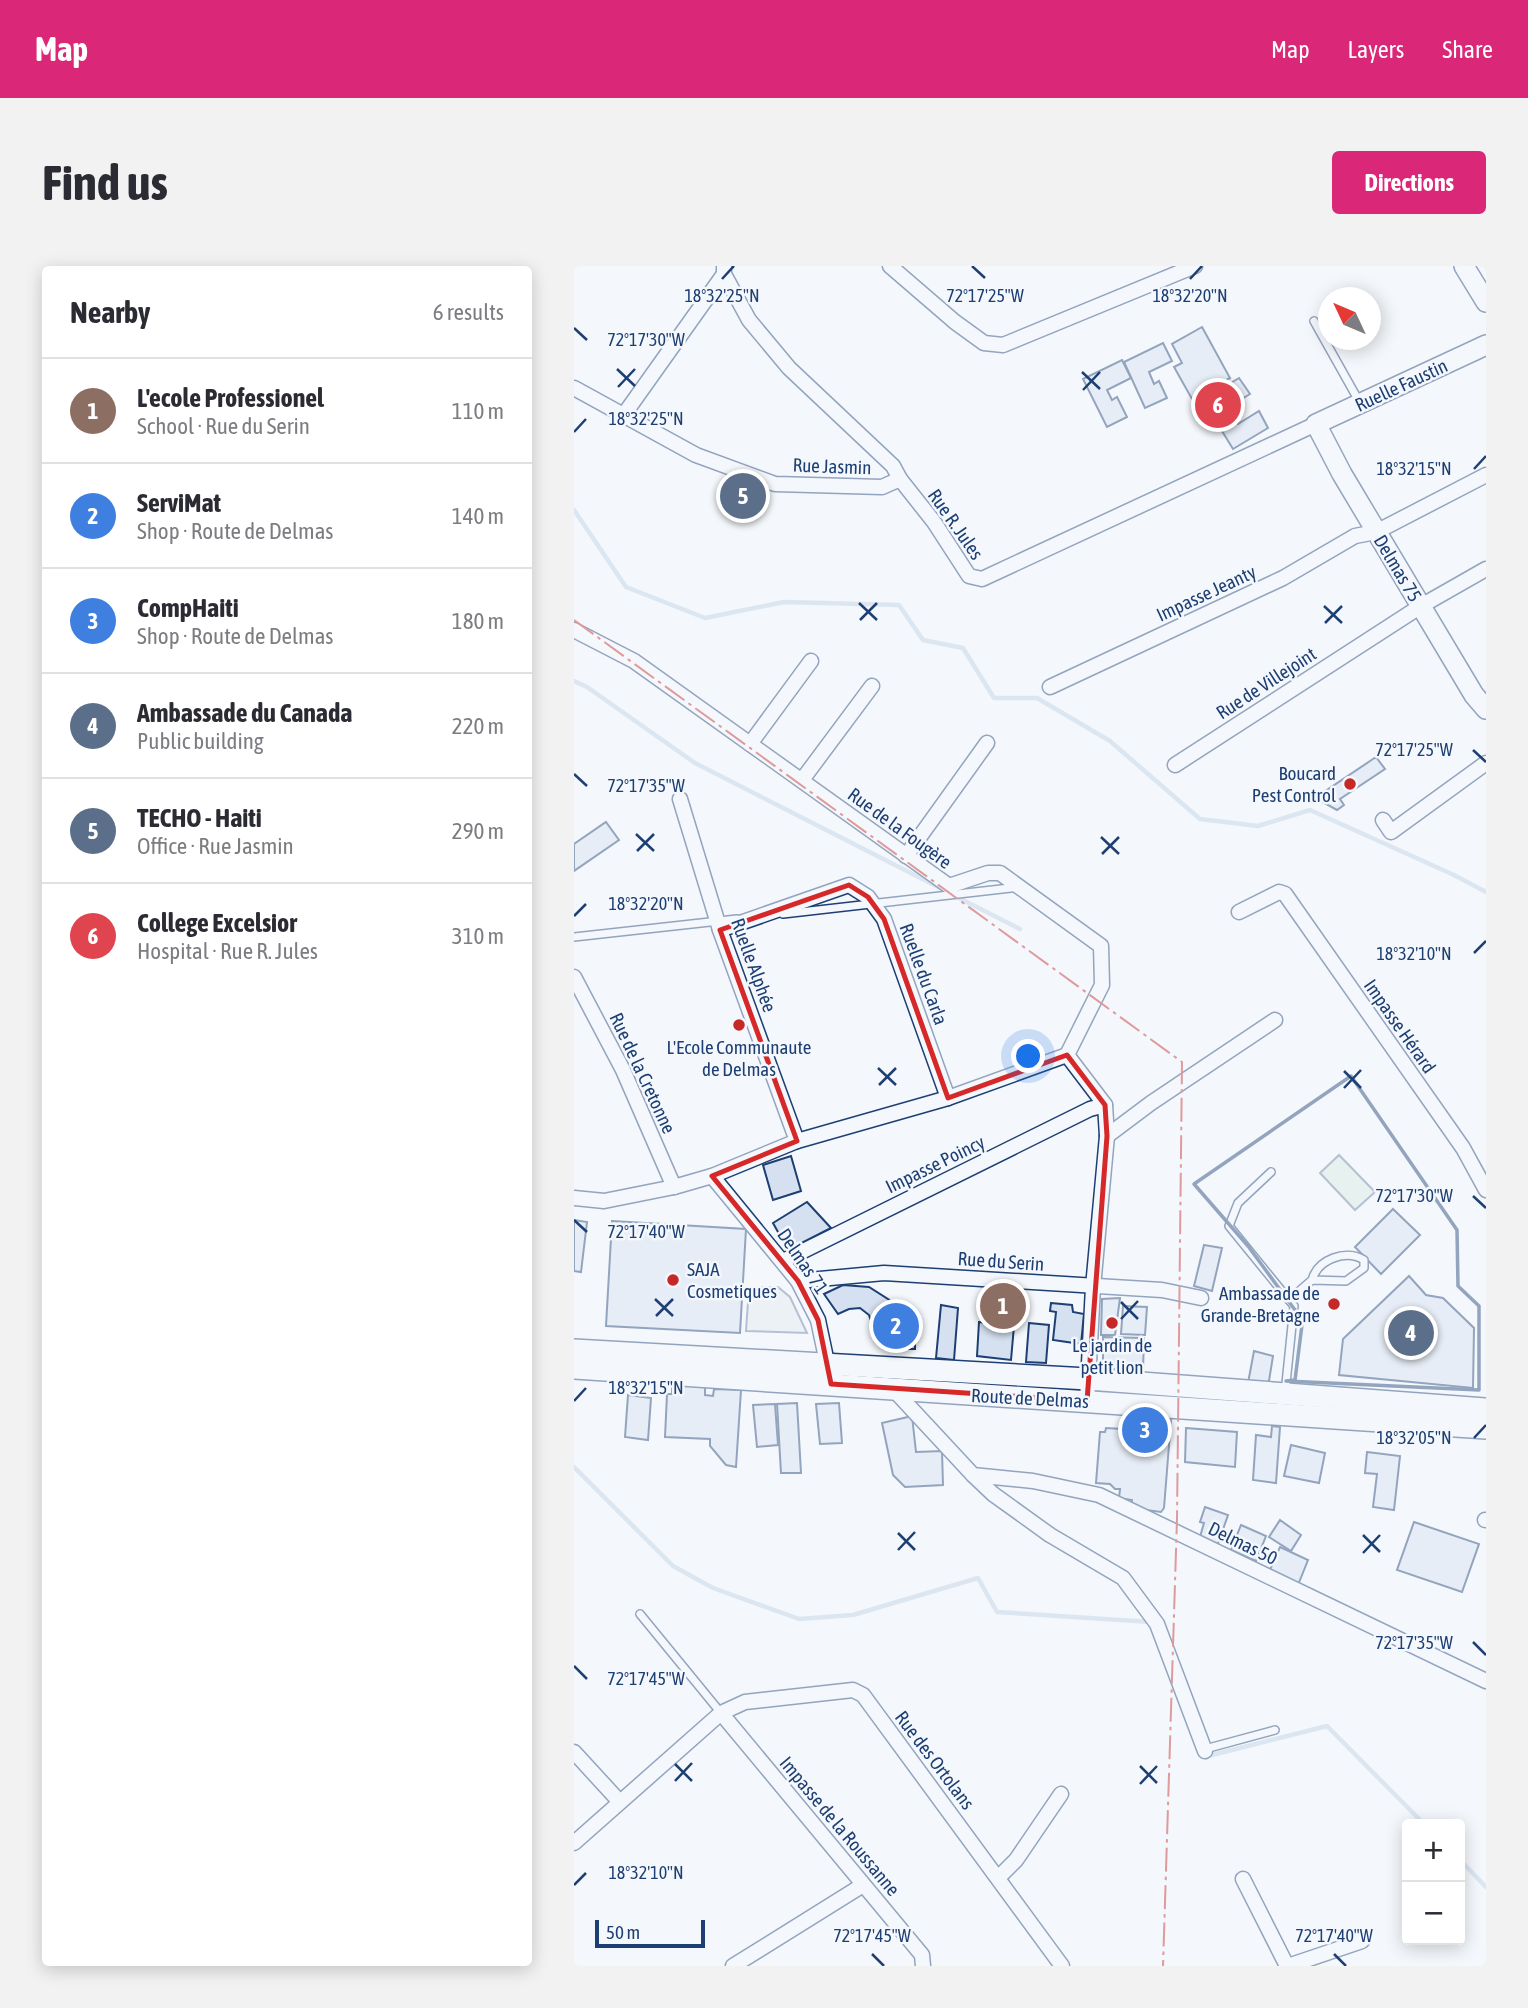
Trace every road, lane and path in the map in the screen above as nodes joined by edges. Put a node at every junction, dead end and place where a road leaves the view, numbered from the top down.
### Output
1 (890, 266) edge
2 (1195, 266) edge
3 (1464, 266) edge
4 (724, 270) edge
5 (1486, 302) edge
6 (1314, 321) dead end
7 (1486, 345) edge
8 (574, 388) edge
9 (1361, 404) junction
10 (623, 416) junction
11 (1316, 424) junction
12 (1486, 475) edge
13 (900, 479) junction
14 (1376, 532) junction
15 (1486, 569) edge
16 (1421, 606) junction
17 (574, 630) edge
18 (811, 661) dead end
19 (872, 686) dead end
20 (1051, 687) dead end
21 (1486, 709) edge
22 (987, 743) dead end
23 (750, 744) junction
24 (1486, 763) edge
25 (1175, 765) dead end
26 (802, 780) junction
27 (680, 799) dead end
28 (1382, 820) dead end
29 (906, 856) junction
30 (1019, 887) junction
31 (1239, 912) dead end
32 (720, 930) junction
33 (574, 937) edge
34 (574, 977) edge
35 (1275, 1020) dead end
36 (1067, 1055) junction
37 (948, 1098) junction
38 (1105, 1105) junction
39 (1107, 1136) junction
40 (797, 1141) junction
41 (1271, 1172) dead end
42 (712, 1176) junction
43 (674, 1187) junction
44 (1486, 1190) edge
45 (574, 1198) edge
46 (783, 1261) junction
47 (1312, 1280) junction
48 (799, 1281) junction
49 (1093, 1287) junction
50 (1201, 1297) dead end
51 (1289, 1300) junction
52 (574, 1350) edge
53 (574, 1368) edge
54 (829, 1374) junction
55 (1088, 1379) junction
56 (894, 1390) junction
57 (1087, 1401) junction
58 (1283, 1404) junction
59 (1486, 1409) edge
60 (1486, 1428) edge
61 (973, 1475) junction
62 (640, 1614) dead end
63 (1486, 1681) edge
64 (721, 1713) junction
65 (1275, 1730) dead end
66 (1204, 1750) joint
67 (574, 1752) edge
68 (1062, 1794) dead end
69 (619, 1801) junction
70 (574, 1843) edge
71 (999, 1877) junction
72 (1243, 1879) dead end
73 (863, 1885) junction
74 (1362, 1941) dead end
75 (733, 1966) edge
76 (923, 1966) edge
77 (1062, 1966) edge
78 (1287, 1966) edge

1 - 2 street
3 - 5 street
4 - 10 street
4 - 13 street, Rue R. Jules
6 - 9 lane
7 - 9 street, Ruelle Faustin
8 - 10 street, Rue Jasmin
9 - 11 street, Ruelle Faustin
10 - 13 street, Rue Jasmin
11 - 13 street, Rue R. Jules
11 - 14 street, Delmas 75
12 - 14 street, Impasse Jeanty
14 - 16 street, Delmas 75
14 - 20 street, Impasse Jeanty
15 - 16 street, Rue de Villejoint
16 - 21 street, Delmas 75
16 - 25 street, Rue de Villejoint
17 - 23 street, Rue de la Fougère
18 - 23 street
19 - 26 street
22 - 29 street
23 - 26 street, Rue de la Fougère
24 - 28 street
26 - 29 street, Rue de la Fougère
27 - 32 street, Ruelle Alphée
29 - 30 street, Rue de la Fougère
30 - 33 lane
30 - 36 street, Rue de la Fougère
31 - 44 street, Impasse Hérard
32 - 37 street, Ruelle du Carla
32 - 40 street, Ruelle Alphée
34 - 43 street, Rue de la Cretonne
35 - 39 street
36 - 37 street
36 - 38 street
37 - 40 street
38 - 39 street
38 - 46 street, Impasse Poincy
39 - 49 street
40 - 42 street
41 - 51 lane
42 - 43 street
42 - 46 street, Delmas 71
43 - 45 street
46 - 48 street, Delmas 71
47 - 47 lane
47 - 51 lane
48 - 49 street, Rue du Serin
48 - 54 street, Delmas 71
49 - 50 street, Rue du Serin
49 - 55 street
51 - 58 lane
52 - 54 main road, Route de Delmas
53 - 54 main road, Route de Delmas
54 - 55 main road, Route de Delmas
54 - 56 main road, Route de Delmas
55 - 57 street
55 - 58 main road, Route de Delmas
56 - 57 main road, Route de Delmas
56 - 61 street
57 - 58 main road, Route de Delmas
58 - 59 main road, Route de Delmas
58 - 60 main road, Route de Delmas
61 - 63 street, Delmas 50
61 - 66 street
62 - 64 lane
64 - 69 street
64 - 71 street, Rue des Ortolans
64 - 73 street, Impasse de la Roussanne
65 - 66 lane
67 - 69 street
68 - 71 street
69 - 70 street
71 - 77 street, Rue des Ortolans
72 - 78 street
73 - 75 street
73 - 76 street, Impasse de la Roussanne
74 - 78 street

